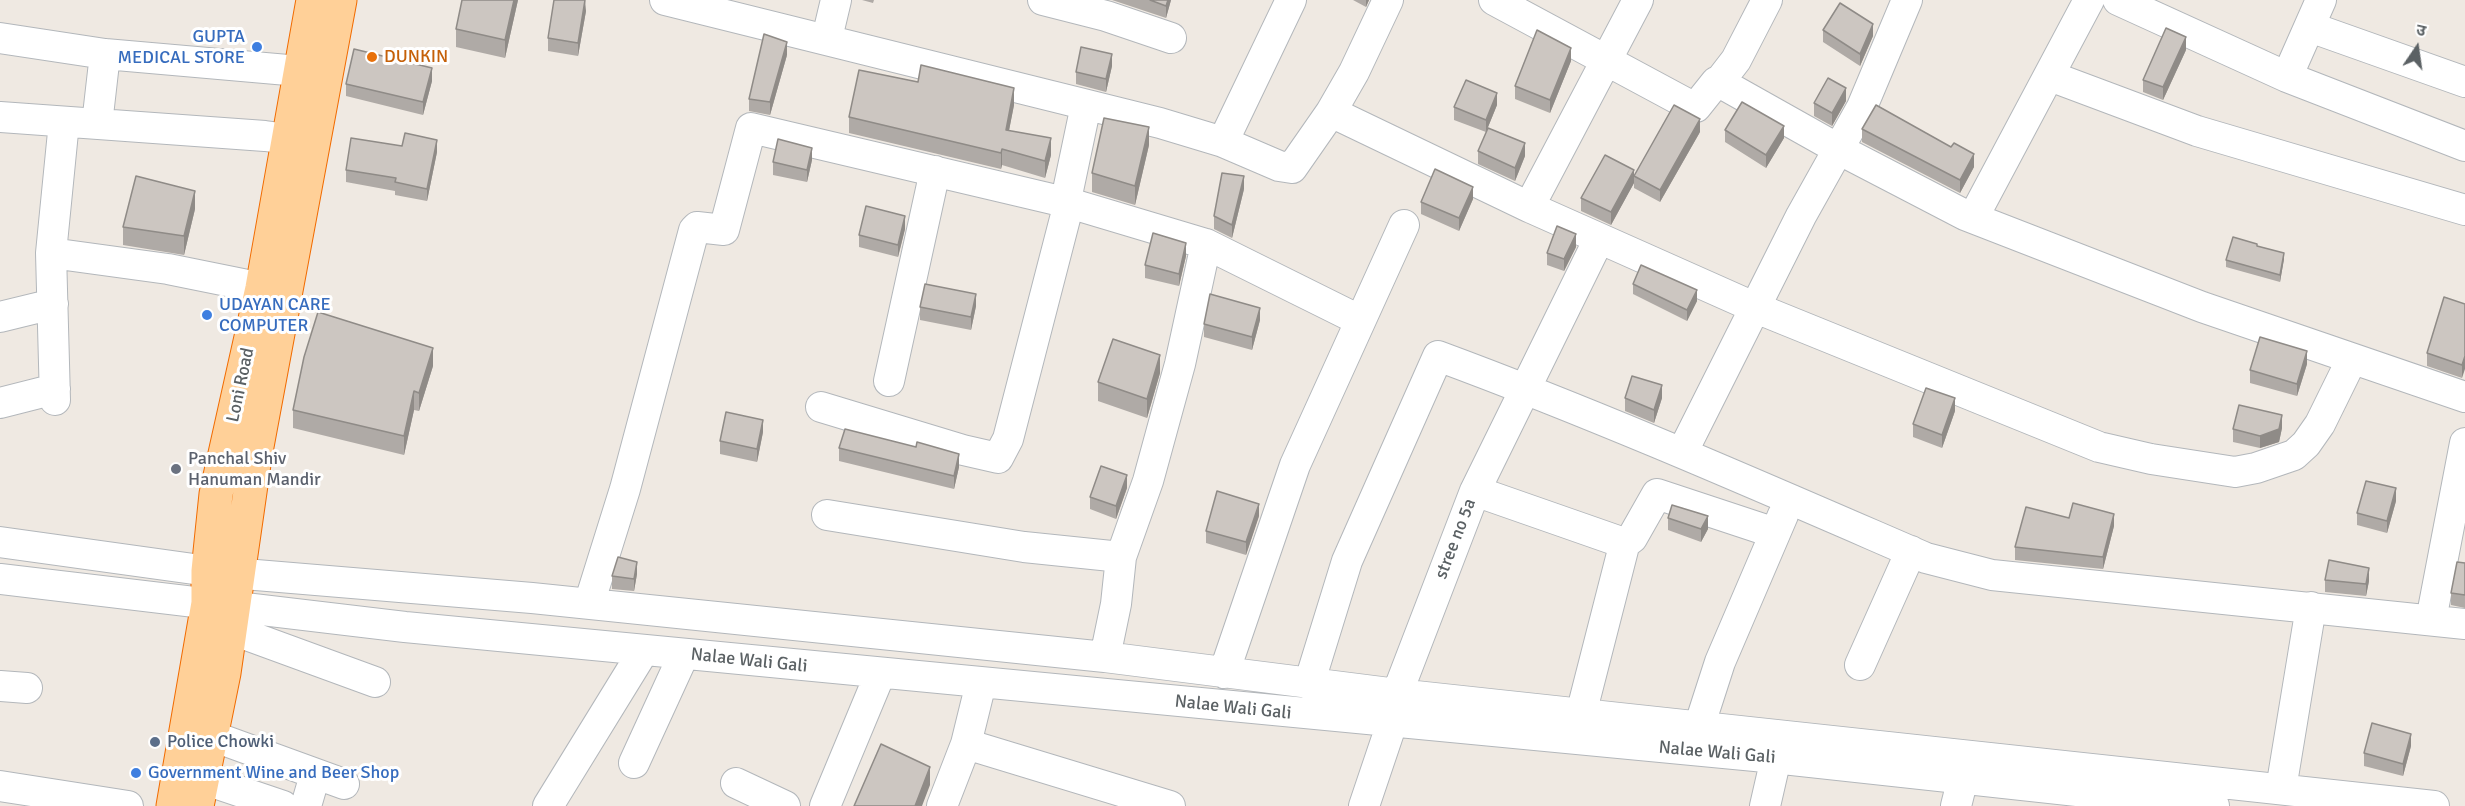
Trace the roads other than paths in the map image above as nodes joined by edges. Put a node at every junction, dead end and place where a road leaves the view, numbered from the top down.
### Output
1 (312, 0) edge
2 (340, 0) edge
3 (665, 0) edge
4 (836, 0) edge
5 (1043, 0) edge
6 (1291, 0) edge
7 (1388, 0) edge
8 (1494, 0) edge
9 (1638, 0) edge
10 (1767, 0) edge
11 (1907, 0) edge
12 (2089, 0) edge
13 (2118, 0) edge
14 (1107, 8) edge
15 (2315, 13) edge
16 (0, 38) edge
17 (828, 38) junction
18 (1171, 38) dead end
19 (105, 54) junction
20 (1604, 61) junction
21 (299, 70) junction
22 (2050, 75) junction
23 (2288, 77) junction
24 (1719, 82) junction
25 (2465, 82) edge
26 (1086, 105) junction
27 (1331, 112) junction
28 (0, 117) edge
29 (64, 122) junction
30 (97, 124) junction
31 (301, 141) junction
32 (1223, 142) junction
33 (2465, 146) edge
34 (1840, 150) junction
35 (935, 171) junction
36 (1069, 203) junction
37 (1529, 207) junction
38 (2465, 210) edge
39 (1973, 218) junction
40 (1404, 225) dead end
41 (1599, 239) junction
42 (1206, 244) junction
43 (51, 254) junction
44 (262, 288) junction
45 (53, 304) junction
46 (1756, 308) junction
47 (0, 317) edge
48 (1359, 320) junction
49 (2352, 359) junction
50 (889, 381) dead end
51 (1523, 387) junction
52 (2465, 397) edge
53 (0, 403) edge
54 (821, 407) dead end
55 (2465, 444) edge
56 (1682, 453) junction
57 (1475, 491) junction
58 (1790, 501) junction
59 (827, 515) dead end
60 (1775, 533) junction
61 (0, 542) edge
62 (1625, 542) junction
63 (1911, 551) junction
64 (1121, 557) junction
65 (228, 570) junction
66 (0, 579) edge
67 (589, 604) junction
68 (2311, 607) junction
69 (231, 613) junction
70 (2432, 620) junction
71 (2465, 624) edge
72 (644, 650) junction
73 (684, 654) junction
74 (1106, 657) junction
75 (1860, 665) dead end
76 (1224, 673) junction
77 (879, 674) junction
78 (375, 682) dead end
79 (981, 683) junction
80 (1309, 684) junction
81 (1397, 694) junction
82 (1581, 714) junction
83 (1392, 723) junction
84 (1699, 727) junction
85 (212, 736) junction
86 (966, 744) junction
87 (1776, 758) junction
88 (634, 763) dead end
89 (315, 776) junction
90 (736, 783) dead end
91 (344, 784) dead end
92 (0, 786) edge
93 (2280, 789) junction
94 (1959, 792) edge
95 (200, 793) edge
96 (2235, 795) edge
97 (2081, 799) edge
98 (1157, 804) edge
99 (128, 806) edge
100 (173, 806) edge
101 (283, 806) edge
102 (306, 806) edge
103 (548, 806) edge
104 (785, 806) edge
105 (825, 806) edge
106 (942, 806) edge
107 (1364, 806) edge
108 (1766, 806) edge
109 (2214, 806) edge
110 (2434, 806) edge

1 - 21 highway, Loni Road
2 - 31 highway, Loni Road
3 - 17 street
4 - 17 street
5 - 14 street
6 - 32 street
7 - 27 street
8 - 20 street
9 - 20 street
10 - 24 street
11 - 34 street
12 - 22 street
13 - 23 street
14 - 18 street
15 - 23 street
15 - 25 street
16 - 19 street
17 - 26 street
19 - 21 street
19 - 30 street
20 - 24 street
20 - 37 street
21 - 31 highway, Loni Road
22 - 38 street
22 - 39 street
23 - 33 street
24 - 34 street
26 - 32 street
26 - 36 street
27 - 32 street
27 - 37 street
28 - 29 street
29 - 30 street
29 - 43 street
30 - 31 street
31 - 44 highway, Loni Road
31 - 65 highway, Loni Road
34 - 39 street
34 - 46 street
35 - 36 street
35 - 50 street
35 - 67 street
36 - 42 street
36 - 54 street
37 - 41 street
39 - 49 street
40 - 48 street
41 - 46 street
41 - 51 street, stree no 5a
42 - 48 street
42 - 64 street
43 - 44 street
43 - 45 street
44 - 65 highway, Loni Road
45 - 47 street
45 - 53 street
46 - 49 street
46 - 56 street
48 - 76 street
49 - 52 street
51 - 56 street
51 - 57 street, stree no 5a
51 - 80 street
55 - 70 street
56 - 58 street
57 - 62 street
57 - 81 street, stree no 5a
58 - 60 street
58 - 63 street
59 - 64 street
60 - 62 street
60 - 84 street
61 - 65 street
62 - 82 street
63 - 68 street
63 - 75 street
64 - 74 street
65 - 67 street
65 - 69 highway, Loni Road
66 - 69 street
67 - 74 street
68 - 70 street
68 - 93 street
69 - 72 street, Nalae Wali Gali
69 - 78 street
69 - 85 highway, Loni Road
69 - 100 highway, Loni Road
70 - 71 street
72 - 73 street, Nalae Wali Gali
72 - 103 street
73 - 77 street, Nalae Wali Gali
73 - 88 street
74 - 76 street
76 - 80 street
77 - 79 street, Nalae Wali Gali
77 - 105 street
79 - 83 street, Nalae Wali Gali
79 - 86 street
80 - 81 street
81 - 82 street
81 - 83 street, stree no 5a
82 - 84 street
83 - 87 street, Nalae Wali Gali
83 - 107 street, stree no 5a
84 - 96 street
85 - 89 street
85 - 95 highway, Loni Road
86 - 98 street
86 - 106 street
87 - 94 street, Nalae Wali Gali
87 - 108 street
89 - 91 street
89 - 102 street
90 - 104 street
92 - 99 street
93 - 96 street
93 - 110 street
94 - 97 street, Nalae Wali Gali
95 - 101 street
97 - 109 street, Nalae Wali Gali

